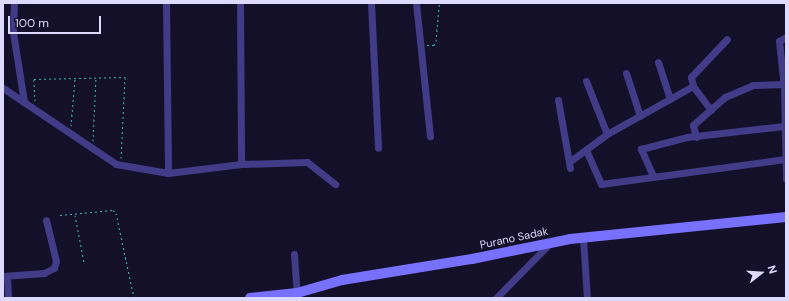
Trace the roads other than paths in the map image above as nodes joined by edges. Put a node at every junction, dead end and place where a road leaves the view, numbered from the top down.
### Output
1 (14, 3) edge
2 (166, 3) edge
3 (240, 3) edge
4 (371, 3) edge
5 (416, 3) edge
6 (786, 37) edge
7 (727, 39) dead end
8 (658, 62) dead end
9 (626, 73) dead end
10 (586, 82) dead end
11 (783, 84) junction
12 (693, 86) junction
13 (3, 88) edge
14 (670, 99) junction
15 (558, 100) dead end
16 (24, 102) junction
17 (710, 110) junction
18 (640, 116) junction
19 (784, 126) junction
20 (607, 134) junction
21 (430, 136) dead end
22 (696, 137) junction
23 (378, 148) dead end
24 (586, 150) junction
25 (785, 159) junction
26 (242, 164) junction
27 (168, 173) junction
28 (653, 176) junction
29 (786, 179) edge
30 (335, 184) dead end
31 (786, 217) edge
32 (46, 220) dead end
33 (583, 238) junction
34 (550, 243) junction
35 (294, 254) dead end
36 (5, 276) edge
37 (297, 293) junction
38 (8, 298) edge
39 (250, 298) edge
40 (496, 298) edge
41 (587, 298) edge

1 - 16 street
2 - 27 street
3 - 26 street
4 - 23 street
5 - 21 street
6 - 11 street
7 - 12 street
8 - 14 street
9 - 18 street
10 - 20 street
11 - 17 street
11 - 19 street
12 - 14 street
12 - 17 street
13 - 16 street
14 - 18 street
15 - 24 street
16 - 27 street
17 - 22 street
18 - 20 street
19 - 22 street
19 - 25 street
20 - 24 street
22 - 28 street
24 - 28 street
25 - 28 street
25 - 29 street
26 - 27 street
26 - 30 street
31 - 33 main road, Purano Sadak
32 - 36 street
33 - 34 main road, Purano Sadak
33 - 41 street
34 - 37 main road, Purano Sadak
34 - 40 street
35 - 37 street
36 - 38 street
37 - 39 main road, Purano Sadak

